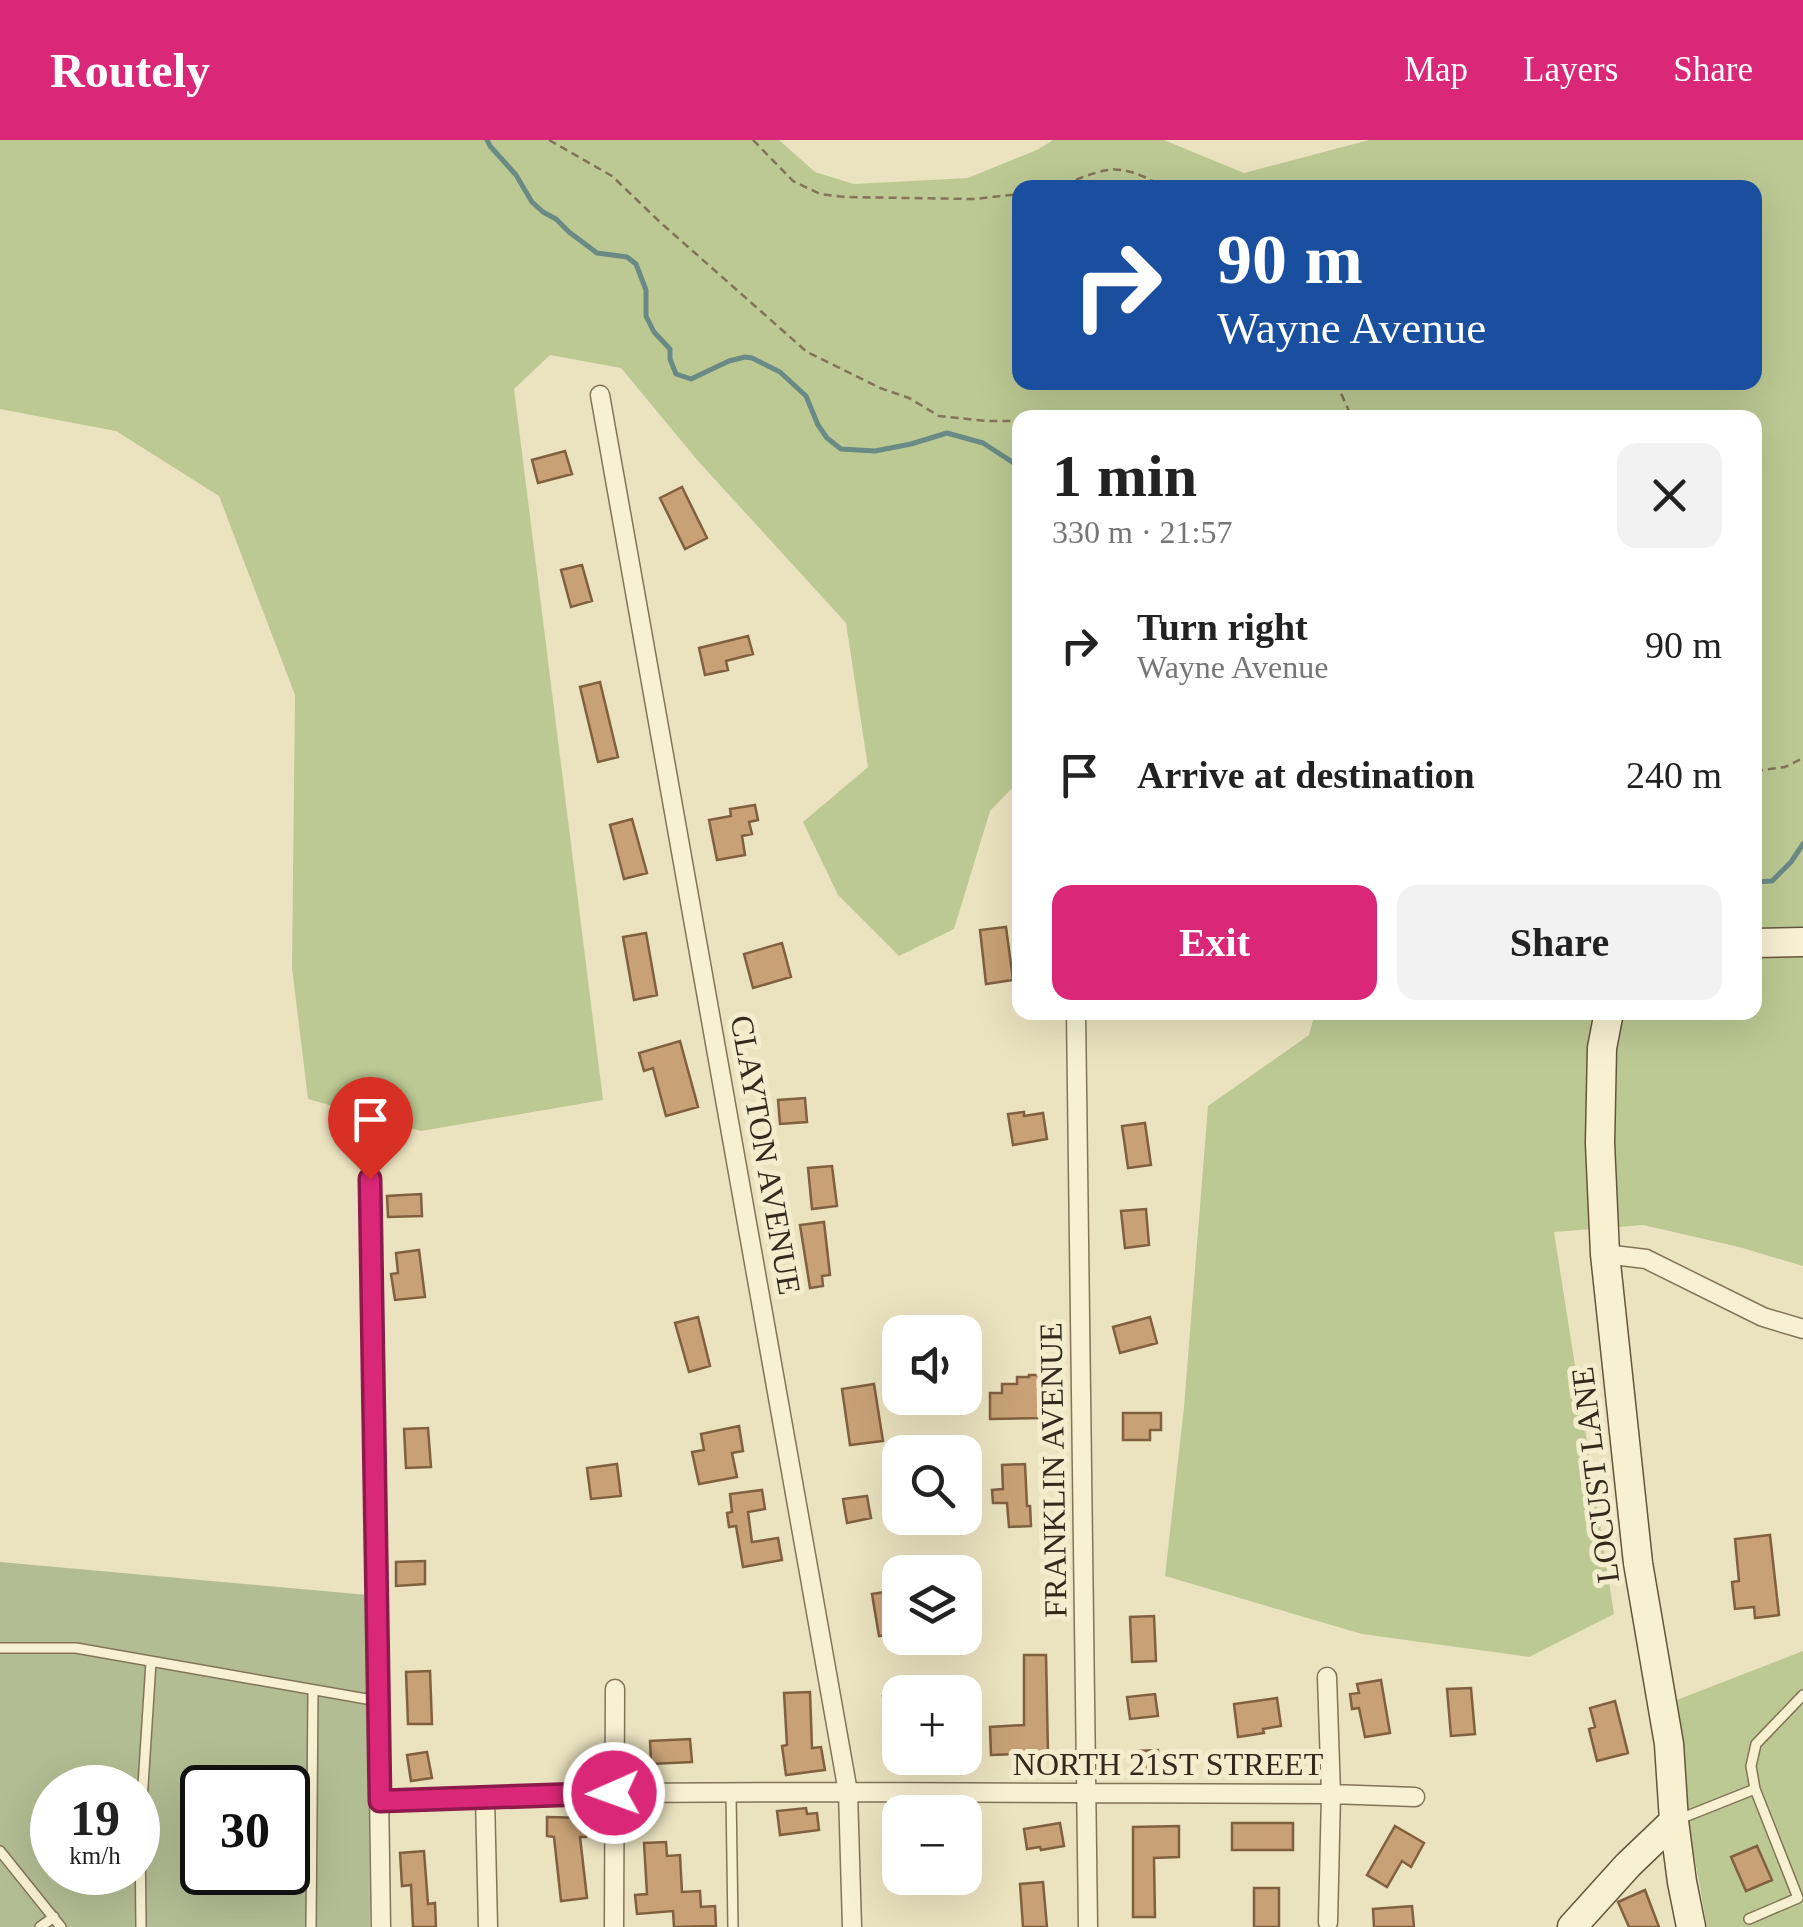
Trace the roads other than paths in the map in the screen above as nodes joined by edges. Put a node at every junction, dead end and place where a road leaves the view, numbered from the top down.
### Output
1 (600, 395) dead end
2 (1803, 942) edge
3 (1762, 944) edge
4 (1076, 1020) edge
5 (1607, 1020) edge
6 (370, 1179) dead end
7 (1606, 1254) junction
8 (1803, 1328) edge
9 (0, 1648) edge
10 (151, 1662) junction
11 (1327, 1677) dead end
12 (614, 1688) dead end
13 (313, 1690) junction
14 (1803, 1695) edge
15 (378, 1702) junction
16 (1755, 1789) junction
17 (848, 1792) junction
18 (614, 1793) junction
19 (731, 1793) junction
20 (1087, 1793) junction
21 (1331, 1794) junction
22 (1416, 1797) dead end
23 (485, 1798) junction
24 (380, 1801) junction
25 (1674, 1821) junction
26 (0, 1851) edge
27 (54, 1918) junction
28 (1749, 1919) dead end
29 (1328, 1922) dead end
30 (40, 1927) edge
31 (62, 1927) edge
32 (141, 1927) edge
33 (312, 1927) edge
34 (382, 1927) edge
35 (488, 1927) edge
36 (614, 1927) edge
37 (733, 1927) edge
38 (852, 1927) edge
39 (1088, 1927) edge
40 (1572, 1927) edge
41 (1692, 1927) edge

1 - 17 street, CLAYTON AVENUE
2 - 3 street
4 - 20 street, FRANKLIN AVENUE
5 - 7 street, LOCUST LANE
6 - 15 street
7 - 8 street
7 - 25 street, LOCUST LANE
9 - 10 lane
10 - 13 lane
10 - 32 lane
11 - 21 street
12 - 18 street
13 - 15 lane
13 - 33 lane
14 - 16 lane
15 - 24 street
16 - 25 lane
16 - 28 lane
17 - 19 street, NORTH 21ST STREET
17 - 20 street, NORTH 21ST STREET
17 - 38 street, CLAYTON AVENUE
18 - 19 street, NORTH 21ST STREET
18 - 23 street, NORTH 21ST STREET
18 - 36 street
19 - 37 lane
20 - 21 street, NORTH 21ST STREET
20 - 39 street, FRANKLIN AVENUE
21 - 22 street, NORTH 21ST STREET
21 - 29 street
23 - 24 street, NORTH 21ST STREET
23 - 35 street
24 - 34 street
25 - 40 street
25 - 41 street, LOCUST LANE
26 - 27 lane
27 - 30 lane
27 - 31 lane

